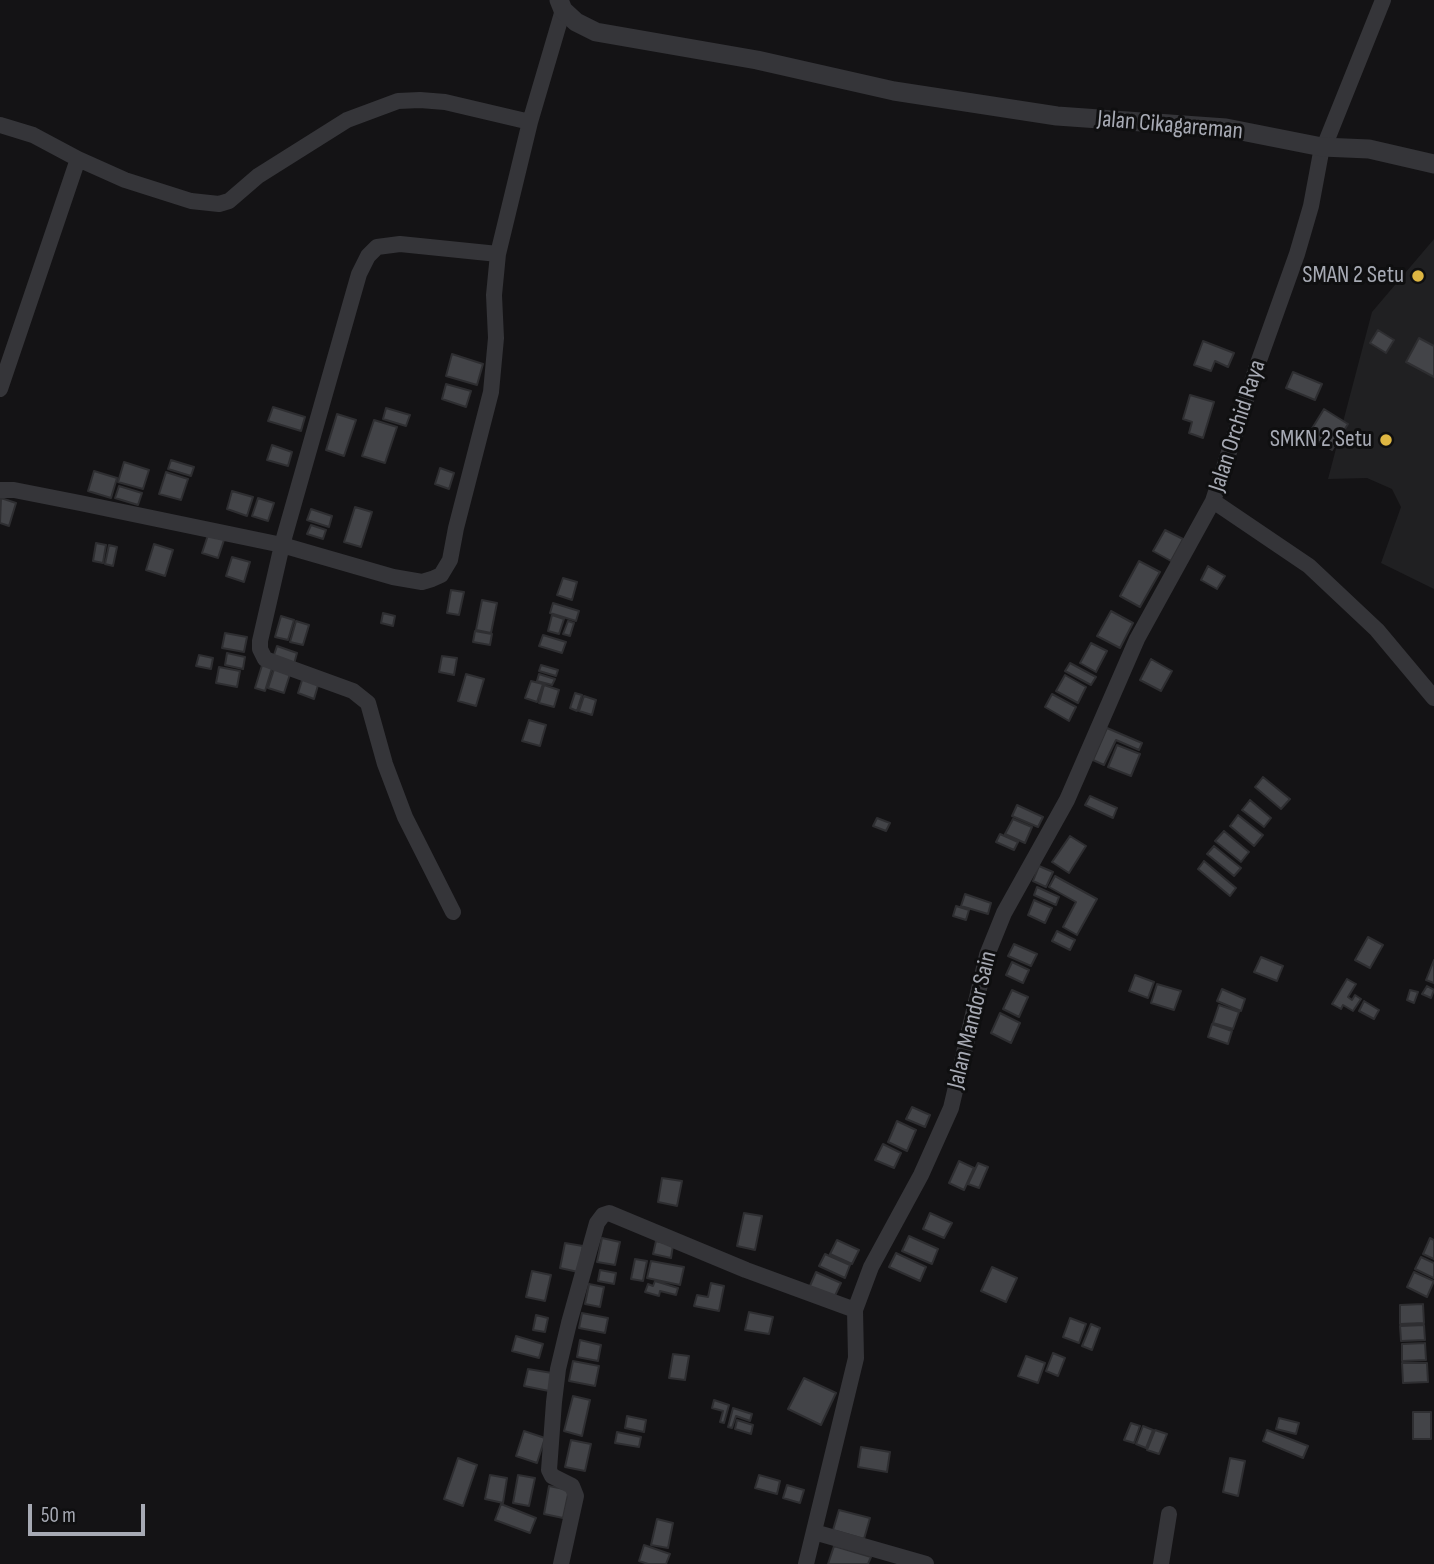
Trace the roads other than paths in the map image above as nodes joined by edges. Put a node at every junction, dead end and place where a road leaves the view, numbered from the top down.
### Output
1 (1383, 0) edge
2 (561, 5) edge
3 (530, 122) junction
4 (0, 125) edge
5 (1323, 147) junction
6 (78, 159) junction
7 (1434, 164) edge
8 (498, 254) junction
9 (0, 389) edge
10 (0, 490) edge
11 (1213, 501) junction
12 (282, 545) junction
13 (1434, 698) edge
14 (453, 912) dead end
15 (855, 1310) junction
16 (1169, 1514) dead end
17 (814, 1532) junction
18 (561, 1564) edge
19 (806, 1564) edge
20 (926, 1564) edge
21 (1161, 1564) edge

1 - 5 street, Jalan Orchid Raya
2 - 3 street
2 - 5 street, Jalan Cikagareman
3 - 6 street
3 - 8 street
4 - 6 street
5 - 7 street, Jalan Cikagareman
5 - 11 street, Jalan Orchid Raya
6 - 9 street
8 - 12 street
8 - 12 street
10 - 12 street
11 - 13 street, Jalan Orchid Raya
11 - 15 street, Jalan Mandor Sain
12 - 14 street
15 - 17 street, Jalan Mandor Sain
15 - 18 street
16 - 21 street
17 - 19 street, Jalan Mandor Sain
17 - 20 street

